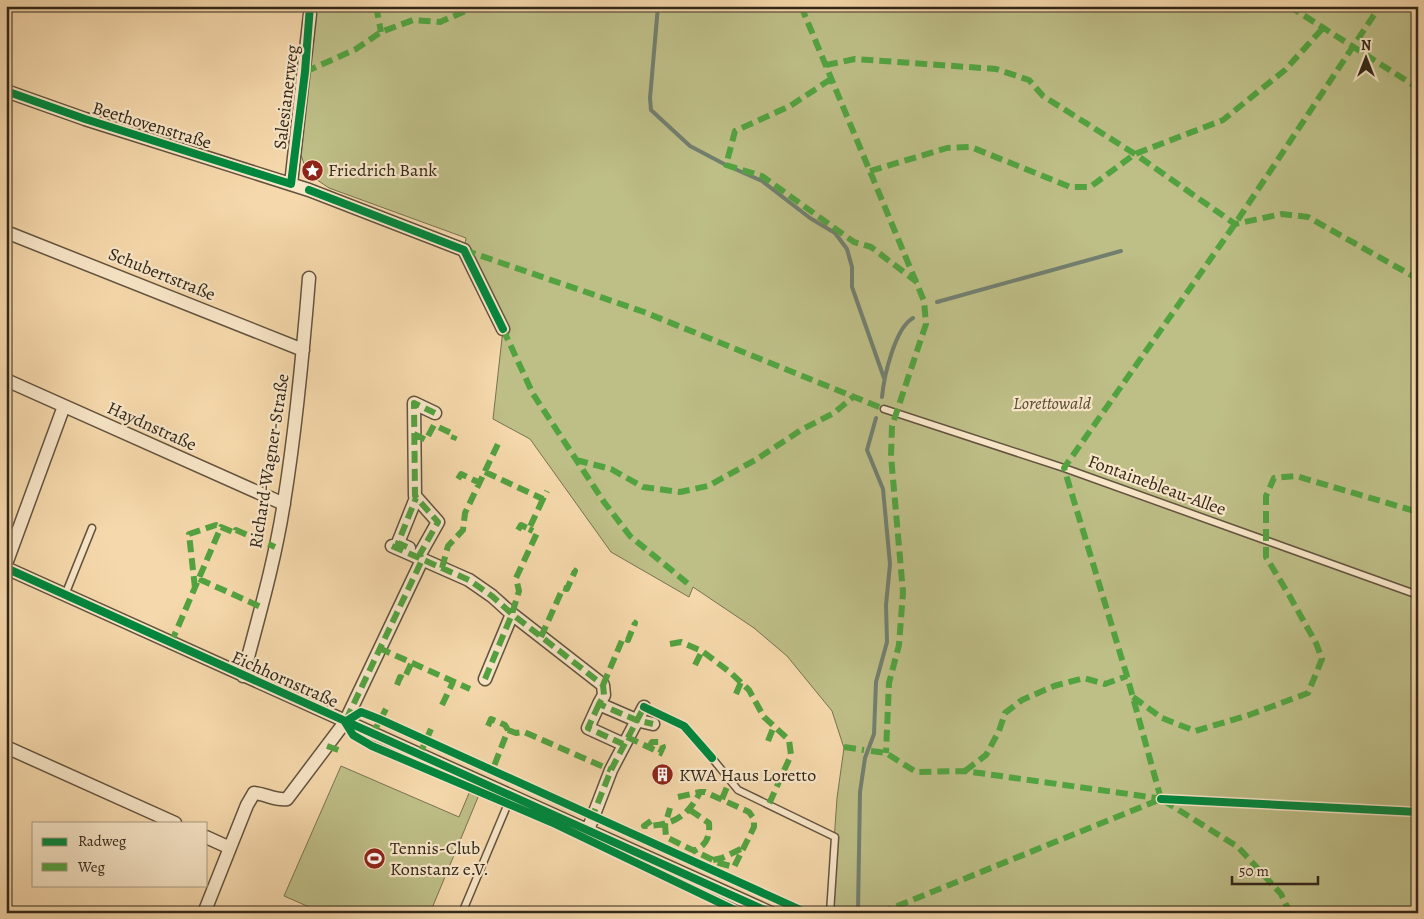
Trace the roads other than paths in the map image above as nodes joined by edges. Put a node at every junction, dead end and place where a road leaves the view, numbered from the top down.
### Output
1 (310, 14) dead end
2 (6, 91) edge
3 (291, 184) junction
4 (6, 232) edge
5 (309, 278) dead end
6 (503, 329) dead end
7 (303, 350) junction
8 (6, 380) edge
9 (64, 406) junction
10 (884, 409) dead end
11 (435, 413) dead end
12 (416, 498) junction
13 (284, 504) junction
14 (92, 528) dead end
15 (392, 546) dead end
16 (421, 557) junction
17 (6, 566) edge
18 (65, 594) junction
19 (1418, 595) edge
20 (512, 614) junction
21 (242, 676) junction
22 (485, 679) dead end
23 (599, 704) junction
24 (644, 707) dead end
25 (636, 720) junction
26 (344, 722) junction
27 (653, 724) dead end
28 (623, 744) junction
29 (6, 747) edge
30 (712, 758) dead end
31 (512, 794) junction
32 (173, 822) edge
33 (588, 830) junction
34 (208, 838) edge
35 (228, 847) junction
36 (204, 913) edge
37 (462, 913) edge
38 (771, 913) edge
39 (830, 913) edge

1 - 3 street, Salesianerweg
2 - 3 street, Beethovenstraße
3 - 6 street, Beethovenstraße
4 - 7 street, Schubertstraße
5 - 7 street, Richard-Wagner-Straße
7 - 13 street, Richard-Wagner-Straße
8 - 9 street, Haydnstraße
9 - 13 street, Haydnstraße
9 - 17 street
10 - 19 lane, Fontainebleau-Allee
11 - 12 street
12 - 16 street
12 - 16 street
13 - 21 street, Richard-Wagner-Straße
14 - 18 lane
15 - 16 street
16 - 20 street
16 - 26 street
17 - 18 street, Eichhornstraße
18 - 21 street, Eichhornstraße
20 - 22 street
20 - 23 street
21 - 26 street, Eichhornstraße
23 - 25 street
23 - 28 street
24 - 25 street
25 - 27 street
25 - 28 street
26 - 31 street, Eichhornstraße
26 - 35 street, Eichhornstraße
28 - 33 street
29 - 32 street
30 - 39 lane
31 - 33 street, Eichhornstraße
31 - 37 lane
33 - 38 street, Eichhornstraße
34 - 35 street
35 - 36 street

